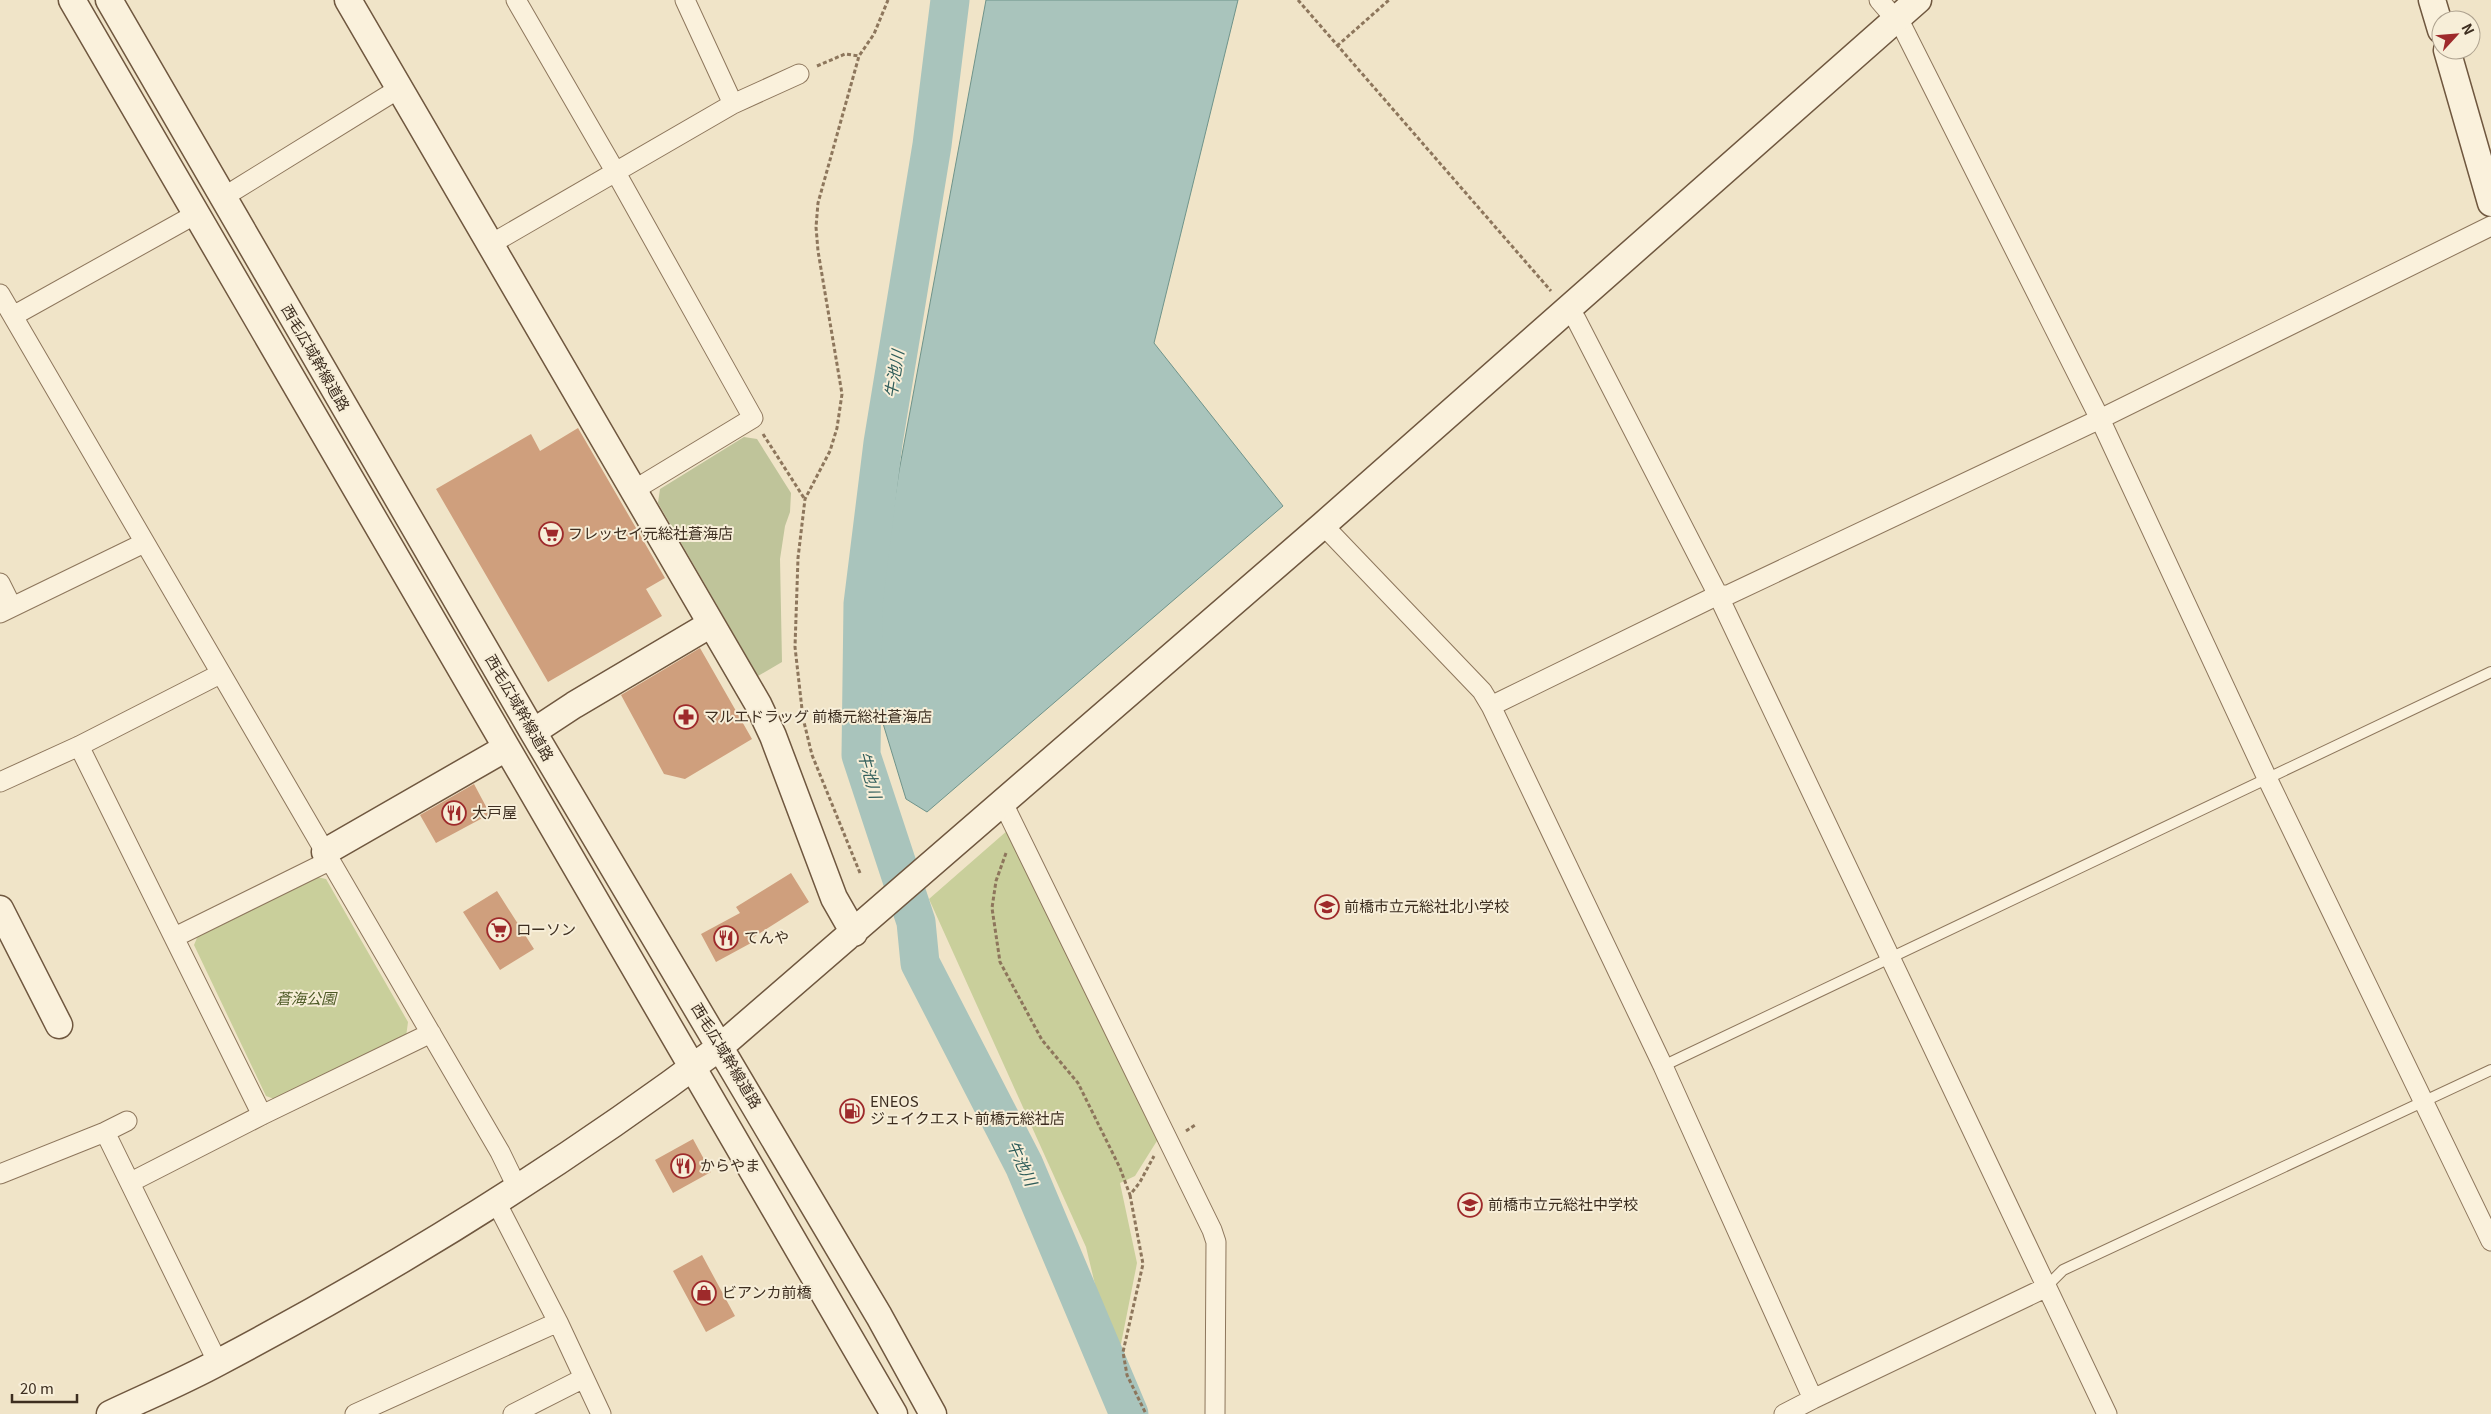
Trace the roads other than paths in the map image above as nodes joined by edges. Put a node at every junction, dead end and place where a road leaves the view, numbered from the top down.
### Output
1 (72, 0) edge
2 (109, 0) edge
3 (348, 0) edge
4 (516, 0) edge
5 (685, 0) edge
6 (1879, 0) edge
7 (1918, 0) edge
8 (1897, 21) junction
9 (2450, 60) edge
10 (799, 74) road end
11 (400, 88) junction
12 (733, 104) junction
13 (616, 171) junction
14 (222, 198) junction
15 (2491, 203) edge
16 (196, 214) junction
17 (2491, 226) edge
18 (491, 244) junction
19 (0, 294) edge
20 (1567, 309) junction
21 (13, 316) junction
22 (2100, 419) junction
23 (634, 490) junction
24 (1323, 525) junction
25 (144, 543) junction
26 (0, 583) edge
27 (1718, 595) junction
28 (6, 610) edge
29 (711, 624) junction
30 (2491, 672) edge
31 (220, 674) junction
32 (1491, 706) junction
33 (533, 732) junction
34 (79, 746) junction
35 (506, 748) junction
36 (2267, 778) junction
37 (0, 782) edge
38 (1003, 803) junction
39 (327, 856) junction
40 (0, 909) edge
41 (854, 933) junction
42 (174, 937) junction
43 (1890, 957) junction
44 (59, 1025) dead end
45 (431, 1033) junction
46 (720, 1047) junction
47 (1663, 1066) junction
48 (692, 1068) junction
49 (2491, 1070) edge
50 (2425, 1102) junction
51 (262, 1115) junction
52 (127, 1121) dead end
53 (105, 1132) junction
54 (0, 1174) edge
55 (131, 1182) junction
56 (517, 1187) junction
57 (496, 1202) junction
58 (2491, 1241) edge
59 (2045, 1288) junction
60 (558, 1322) junction
61 (218, 1363) junction
62 (584, 1378) junction
63 (1813, 1399) junction
64 (110, 1414) edge
65 (355, 1414) edge
66 (512, 1414) edge
67 (601, 1414) edge
68 (894, 1414) edge
69 (933, 1414) edge
70 (1215, 1414) edge
71 (1784, 1414) edge
72 (2107, 1414) edge

1 - 16 street, 西毛広域幹線道路
2 - 14 street, 西毛広域幹線道路
3 - 11 street
4 - 13 street
5 - 12 street
6 - 8 street
7 - 8 street
8 - 20 street
8 - 22 street
9 - 15 street
10 - 12 street
11 - 14 street
11 - 18 street
12 - 13 street
13 - 18 street
13 - 23 street
14 - 33 street, 西毛広域幹線道路
16 - 21 street
16 - 35 street, 西毛広域幹線道路
17 - 22 street
18 - 23 street
19 - 21 street
20 - 24 street
20 - 27 street
21 - 25 street
22 - 27 street
22 - 36 street
23 - 29 street
24 - 32 street
24 - 38 street
25 - 28 street
25 - 31 street
26 - 28 street
27 - 32 street
27 - 43 street
29 - 33 street
29 - 41 street
30 - 36 lane
31 - 34 street
31 - 39 street
32 - 47 street
33 - 46 street, 西毛広域幹線道路
34 - 37 street
34 - 42 street
35 - 39 street
35 - 48 street, 西毛広域幹線道路
36 - 43 lane
36 - 50 street
38 - 41 street
38 - 70 street
39 - 42 street
39 - 45 street
40 - 44 street
41 - 46 street
42 - 51 street
43 - 47 lane
43 - 59 street
45 - 51 street
45 - 56 street
46 - 48 street
46 - 69 street, 西毛広域幹線道路
47 - 63 street
48 - 56 street
48 - 68 street, 西毛広域幹線道路
49 - 50 lane
50 - 58 street
50 - 59 lane
51 - 55 street
52 - 53 street
53 - 54 street
53 - 55 street
55 - 61 street
56 - 57 street
57 - 60 street
57 - 61 street
59 - 63 street
59 - 72 street
60 - 62 street
60 - 65 street
61 - 64 street
62 - 66 street
62 - 67 street
63 - 71 street

